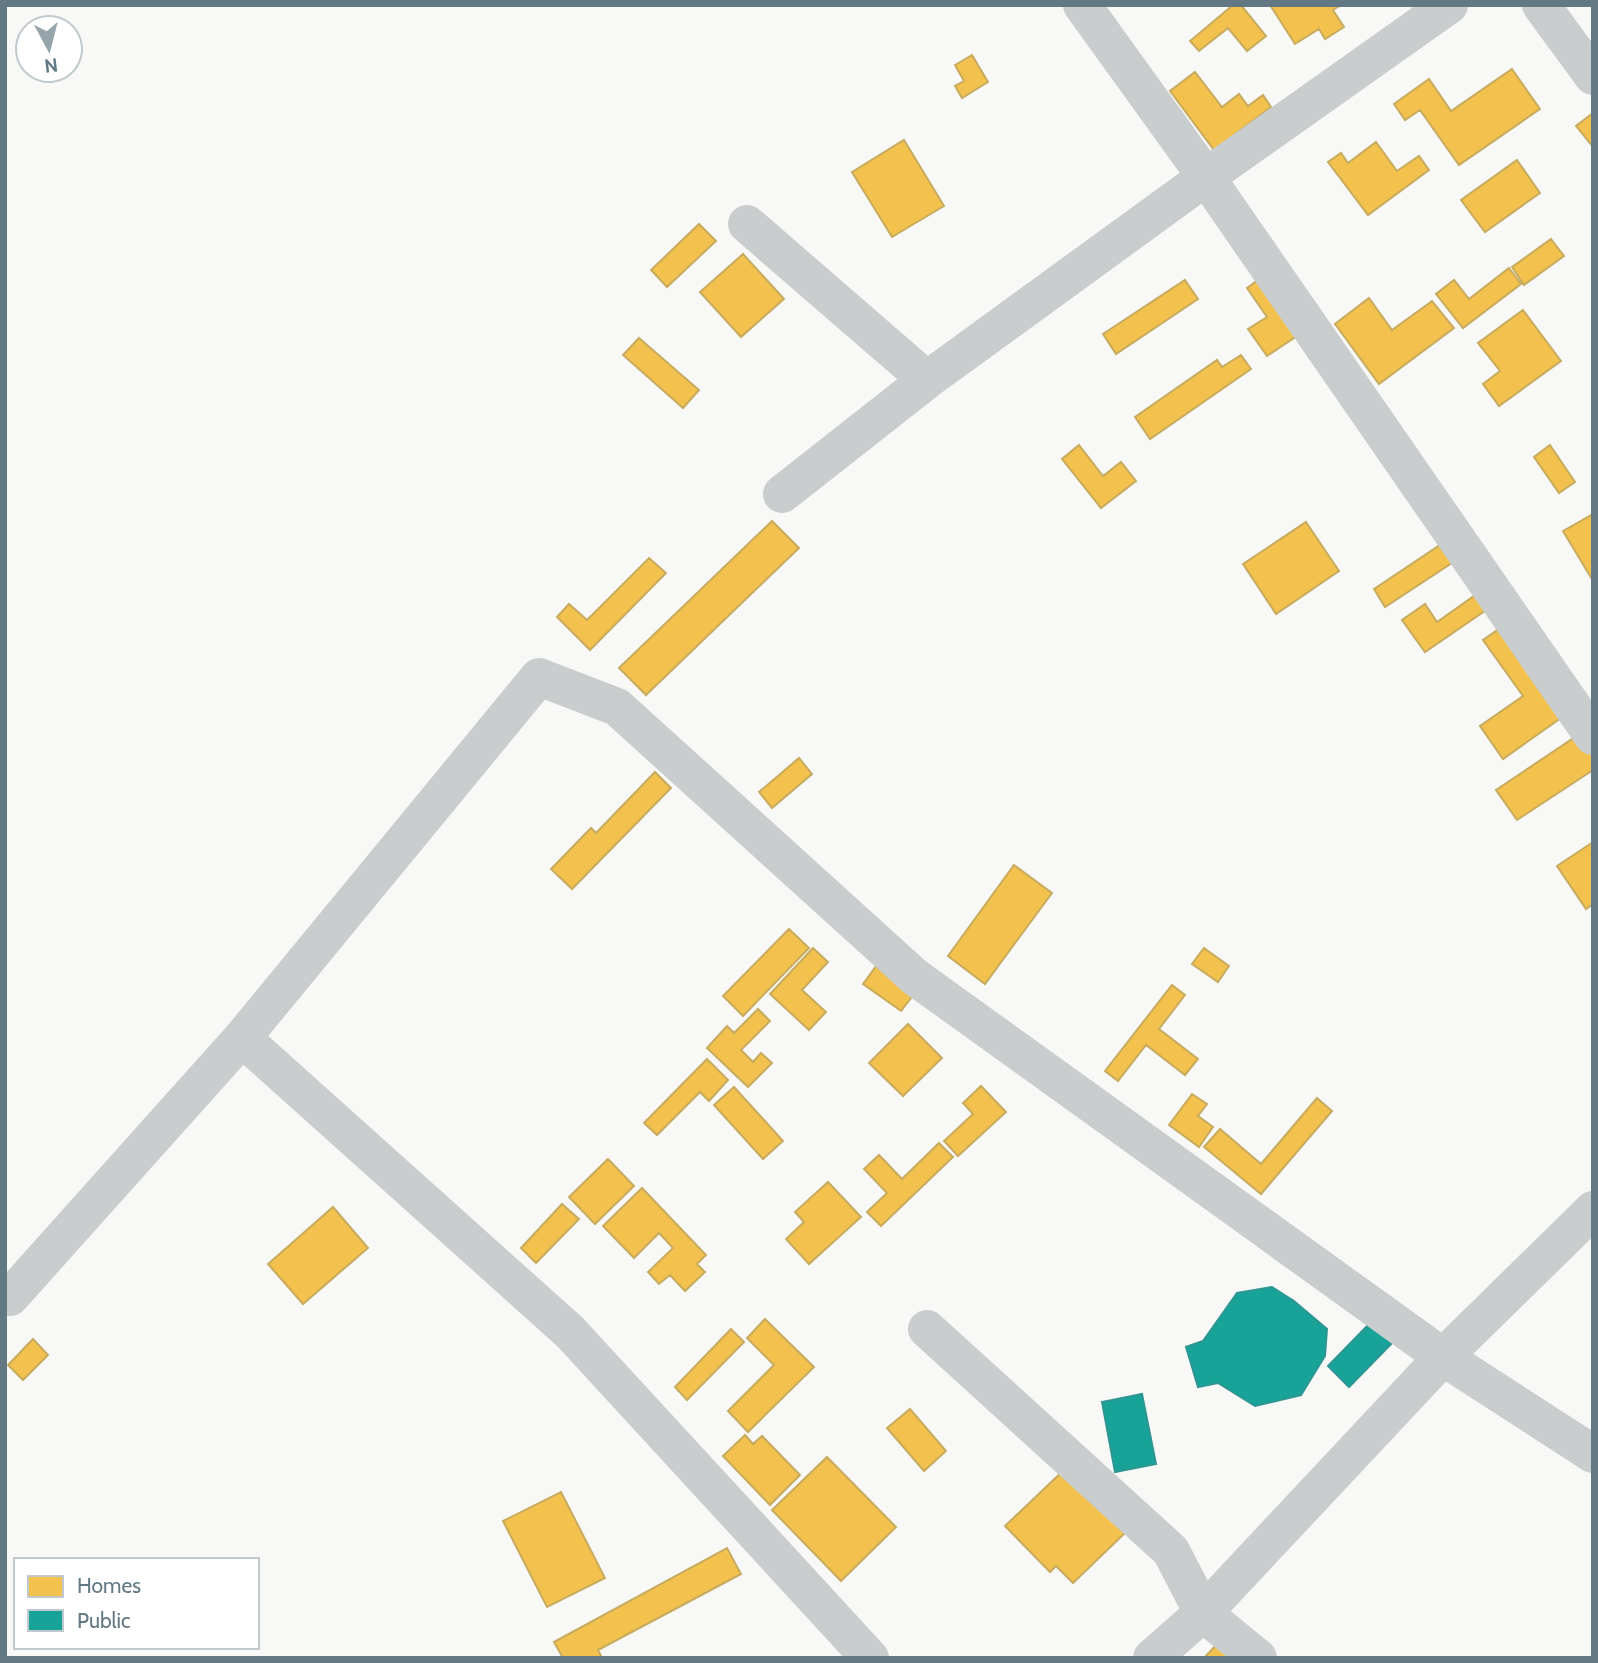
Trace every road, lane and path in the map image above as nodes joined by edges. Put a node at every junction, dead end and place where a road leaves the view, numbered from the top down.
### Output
1 (1082, 5) edge
2 (1449, 5) edge
3 (1541, 5) edge
4 (1593, 76) edge
5 (1206, 177) junction
6 (747, 224) dead end
7 (926, 380) junction
8 (782, 494) dead end
9 (1593, 736) edge
10 (242, 1038) junction
11 (1593, 1210) edge
12 (10, 1297) dead end
13 (927, 1329) dead end
14 (1443, 1357) junction
15 (1593, 1454) edge
16 (1203, 1614) junction
17 (870, 1658) edge
18 (1152, 1658) edge
19 (1258, 1658) edge

1 - 5 street
2 - 5 street
3 - 4 street
5 - 7 street
5 - 9 street
6 - 7 street
7 - 8 street
10 - 12 street
10 - 14 street
10 - 17 street
11 - 14 street
13 - 16 street
14 - 15 street
14 - 16 street
16 - 18 street
16 - 19 street

